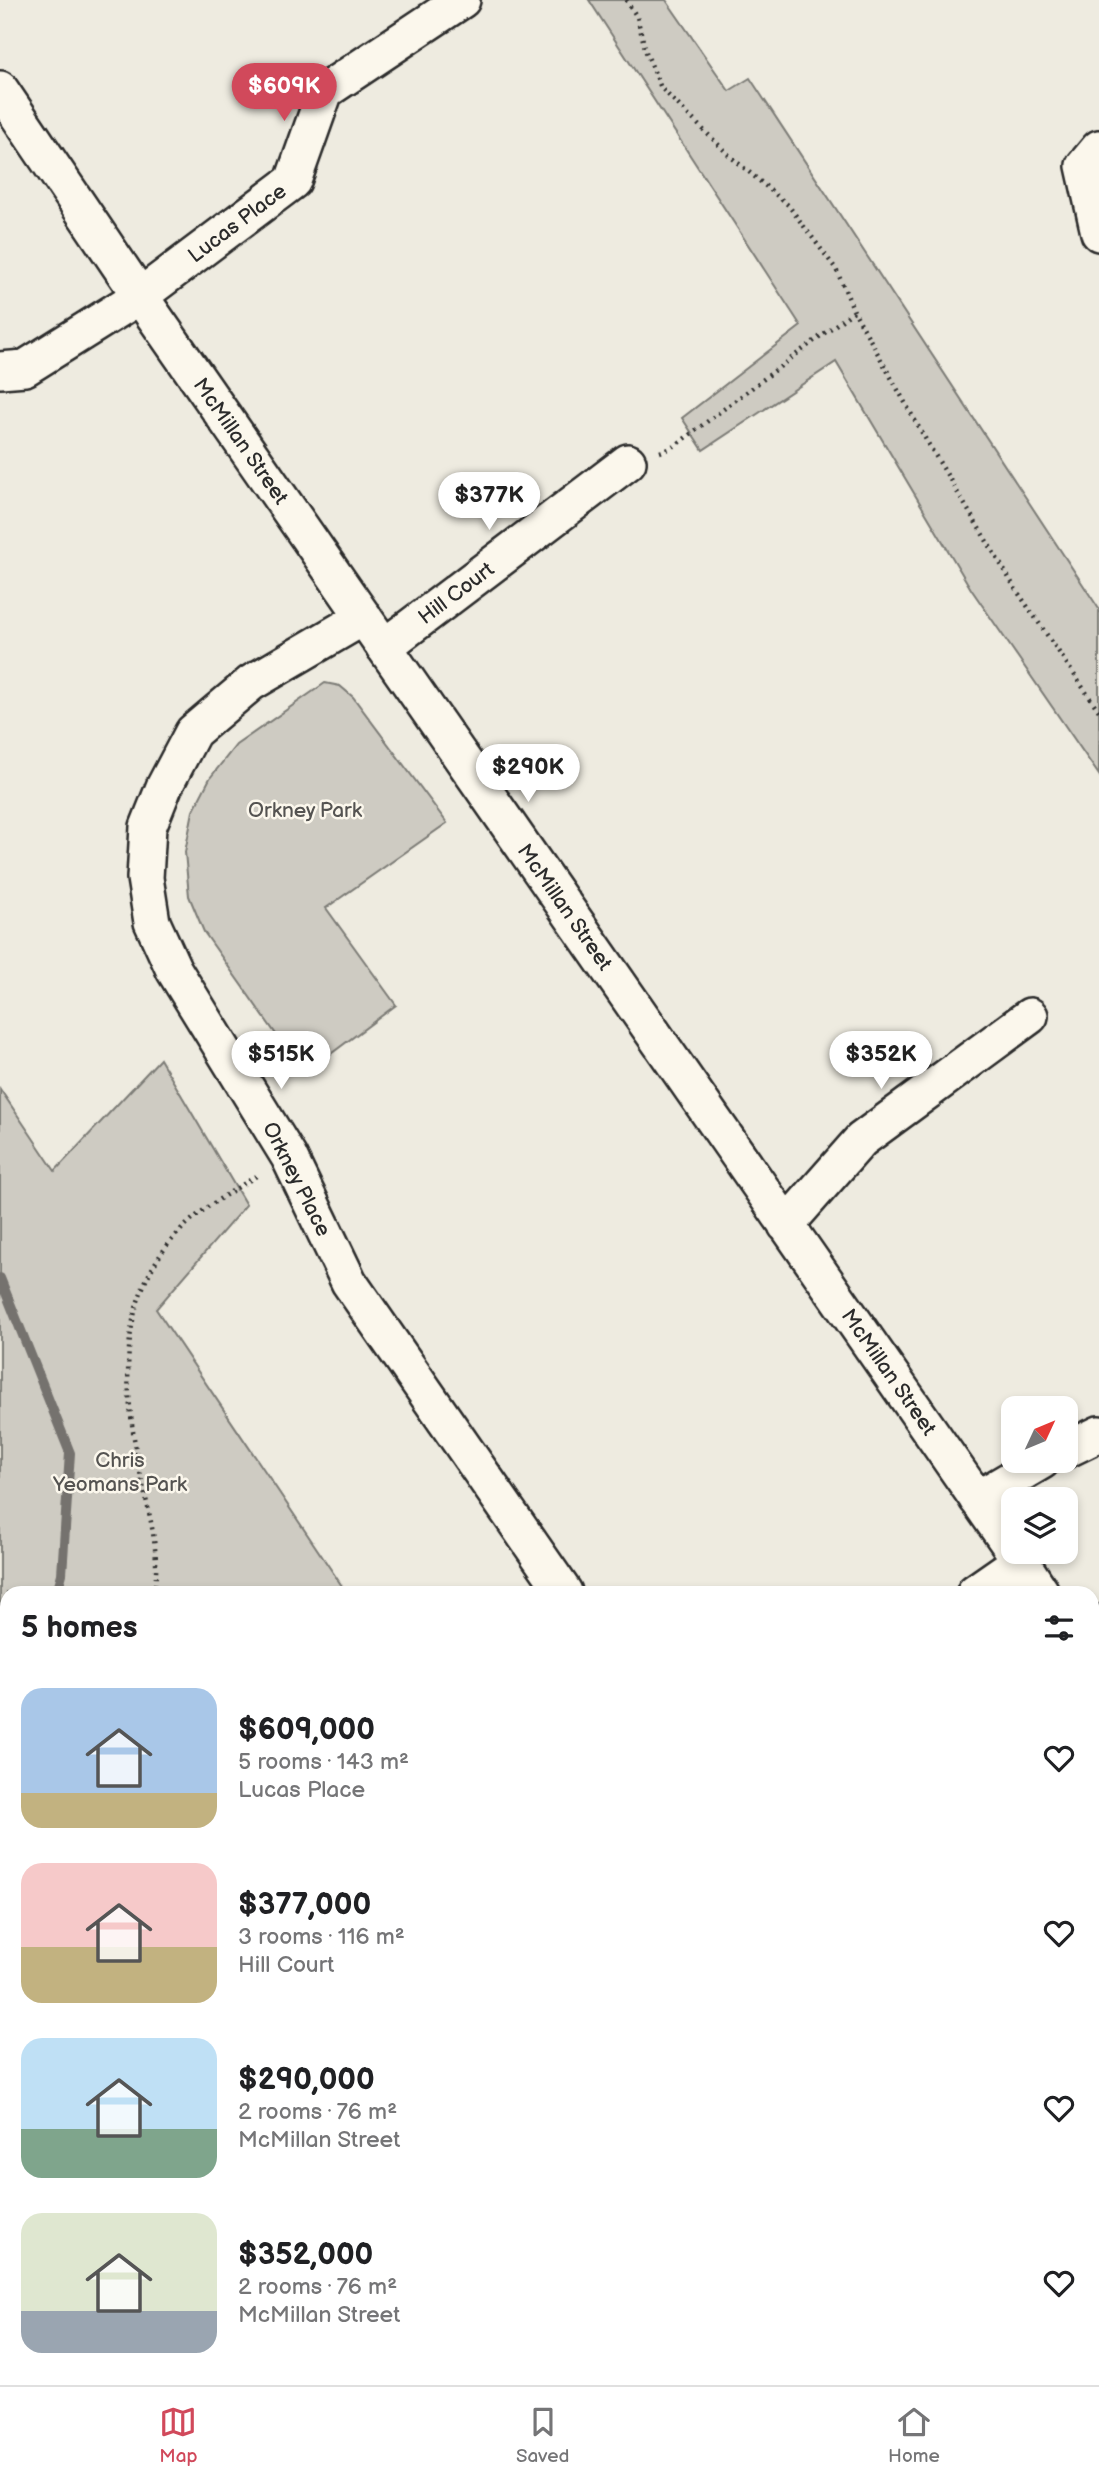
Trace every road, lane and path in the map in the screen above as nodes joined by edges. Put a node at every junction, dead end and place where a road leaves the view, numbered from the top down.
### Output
1 (626, 0) edge
2 (452, 3) edge
3 (0, 89) edge
4 (1099, 148) edge
5 (1099, 233) edge
6 (140, 296) junction
7 (854, 311) junction
8 (0, 370) edge
9 (628, 462) joint
10 (364, 617) junction
11 (384, 647) junction
12 (1099, 711) edge
13 (1030, 1016) dead end
14 (289, 1157) junction
15 (786, 1225) junction
16 (1099, 1434) edge
17 (1078, 1444) edge
18 (1020, 1474) edge
19 (977, 1499) junction
20 (1001, 1533) edge
21 (1005, 1564) edge
22 (1023, 1564) edge
23 (154, 1586) edge
24 (560, 1586) edge
25 (981, 1586) edge
26 (1037, 1586) edge

1 - 7 path
2 - 6 street, Lucas Place
3 - 6 street, McMillan Street
4 - 5 street
6 - 8 street, Lucas Place
6 - 10 street, McMillan Street
7 - 9 path
7 - 12 path
9 - 11 street, Hill Court
10 - 11 street, McMillan Street
10 - 14 street, Orkney Place
11 - 15 street, McMillan Street
13 - 15 street
14 - 23 path
14 - 24 street, Orkney Place
15 - 19 street, McMillan Street
16 - 17 street
18 - 19 street
19 - 20 street, McMillan Street
21 - 25 street
22 - 26 street, McMillan Street

